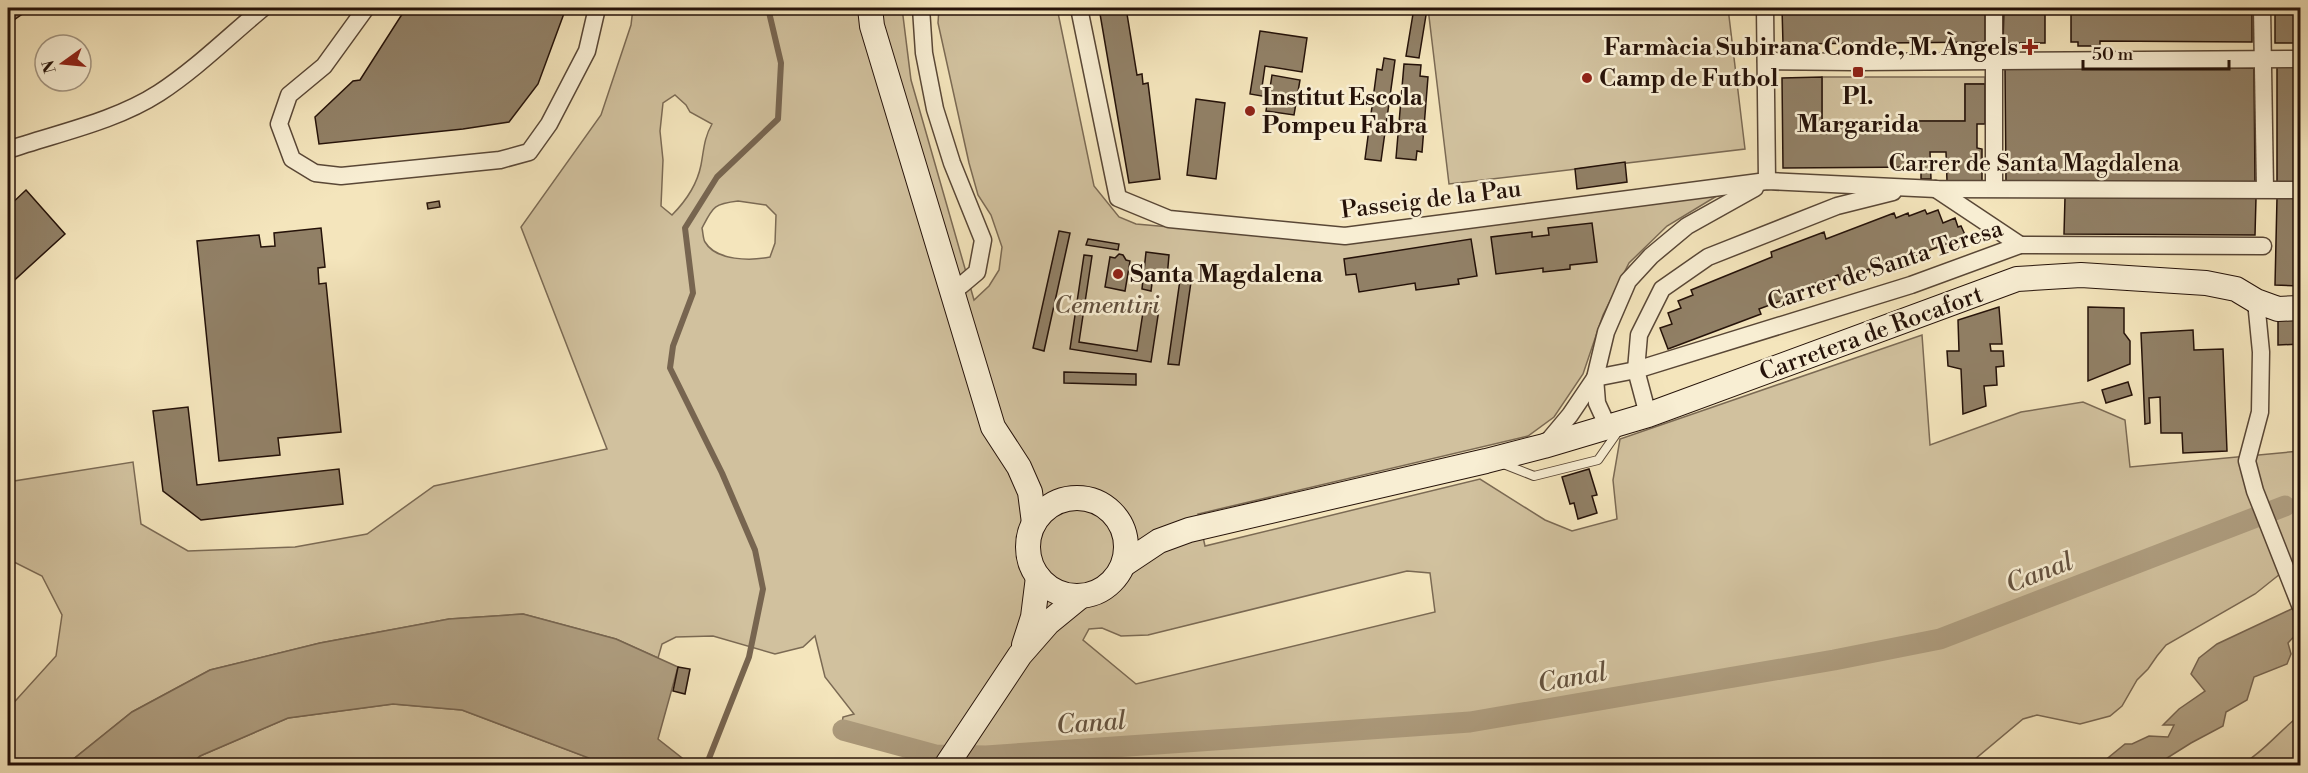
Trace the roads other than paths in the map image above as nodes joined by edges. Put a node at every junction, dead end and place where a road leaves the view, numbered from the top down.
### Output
1 (263, 8) edge
2 (366, 8) edge
3 (597, 8) edge
4 (870, 8) edge
5 (921, 8) edge
6 (1079, 8) edge
7 (1765, 8) edge
8 (1995, 8) edge
9 (2262, 8) edge
10 (2262, 59) junction
11 (2301, 59) edge
12 (1766, 61) junction
13 (1995, 61) junction
14 (8, 150) edge
15 (1767, 182) junction
16 (1911, 188) junction
17 (1994, 188) junction
18 (1936, 189) junction
19 (2265, 189) junction
20 (2301, 190) edge
21 (2020, 245) junction
22 (2264, 246) dead end
23 (952, 293) junction
24 (2256, 301) junction
25 (2301, 308) edge
26 (1636, 370) junction
27 (1595, 378) junction
28 (1648, 415) junction
29 (1616, 424) junction
30 (1544, 446) junction
31 (1493, 459) junction
32 (1018, 467) junction
33 (1074, 498) junction
34 (1119, 522) junction
35 (1034, 523) junction
36 (1189, 530) junction
37 (1123, 565) junction
38 (1038, 577) junction
39 (1081, 596) junction
40 (2301, 605) edge
41 (1020, 655) junction
42 (946, 765) edge

1 - 14 street
2 - 3 street
4 - 23 street
5 - 23 street
6 - 15 street, Passeig de la Pau
7 - 12 street
8 - 13 street
9 - 10 street
10 - 11 street
10 - 13 street
10 - 19 street
12 - 13 street
12 - 15 street
13 - 17 street
15 - 16 street, Carrer de Santa Magdalena
15 - 27 street
16 - 18 street, Carrer de Santa Magdalena
16 - 26 street
17 - 18 street, Carrer de Santa Magdalena
17 - 19 street, Carrer de Santa Magdalena
18 - 21 street
19 - 20 street, Carrer de Santa Magdalena
21 - 22 street, Carrer de Santa Teresa
21 - 26 street, Carrer de Santa Teresa
23 - 32 street
24 - 25 street, Carretera de Rocafort
24 - 28 street, Carretera de Rocafort
24 - 40 street
26 - 27 street, Carrer de Santa Teresa
26 - 28 street
27 - 29 street
27 - 30 street
28 - 29 street, Carretera de Rocafort
29 - 30 street, Carretera de Rocafort
29 - 31 lane
30 - 31 street, Carretera de Rocafort
31 - 36 street, Carretera de Rocafort
32 - 33 street
32 - 35 street
33 - 34 street
33 - 35 street
34 - 36 street
34 - 37 street
35 - 38 street
36 - 37 street
37 - 39 street
38 - 39 street
38 - 41 street
39 - 41 street
41 - 42 street

